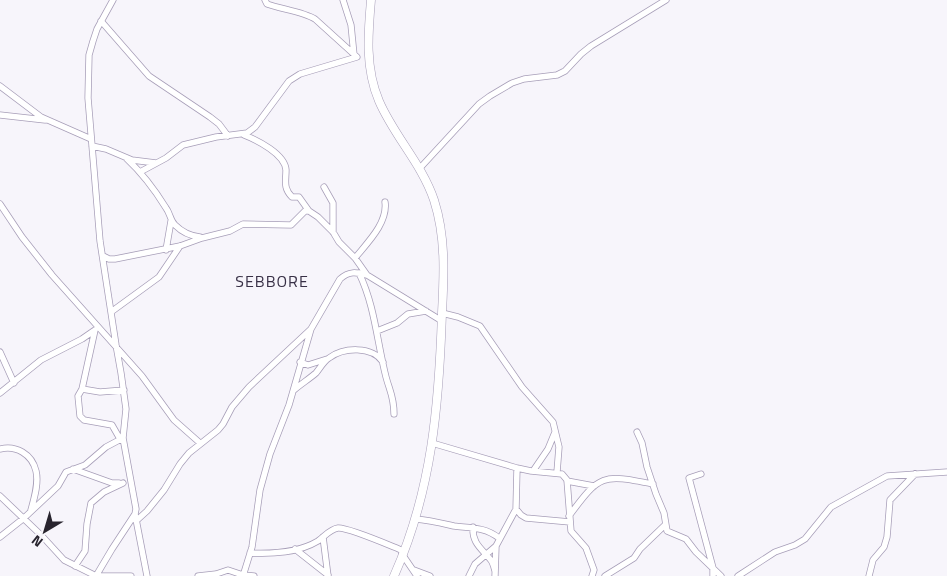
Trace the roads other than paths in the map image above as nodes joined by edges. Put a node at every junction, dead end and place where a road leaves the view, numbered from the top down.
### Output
1 (113, 0) edge
2 (265, 0) edge
3 (343, 0) edge
4 (371, 0) edge
5 (666, 0) edge
6 (101, 21) junction
7 (368, 54) junction
8 (356, 56) junction
9 (0, 86) edge
10 (0, 116) edge
11 (50, 120) junction
12 (242, 134) junction
13 (228, 136) junction
14 (91, 139) junction
15 (92, 146) junction
16 (126, 158) junction
17 (156, 163) junction
18 (420, 168) junction
19 (140, 172) junction
20 (324, 187) dead end
21 (385, 202) dead end
22 (0, 204) edge
23 (309, 211) junction
24 (171, 221) junction
25 (333, 232) junction
26 (202, 238) junction
27 (180, 246) junction
28 (166, 250) junction
29 (103, 256) junction
30 (355, 258) junction
31 (109, 259) junction
32 (104, 264) junction
33 (359, 273) junction
34 (367, 275) junction
35 (426, 311) junction
36 (111, 312) junction
37 (442, 317) junction
38 (97, 328) junction
39 (311, 329) junction
40 (377, 331) junction
41 (116, 345) junction
42 (0, 352) edge
43 (327, 360) junction
44 (300, 362) junction
45 (384, 362) junction
46 (14, 383) junction
47 (82, 389) junction
48 (124, 390) junction
49 (294, 390) junction
50 (0, 393) edge
51 (394, 414) dead end
52 (555, 432) junction
53 (637, 432) dead end
54 (122, 438) junction
55 (200, 443) junction
56 (432, 443) junction
57 (0, 449) edge
58 (517, 468) junction
59 (74, 469) junction
60 (532, 471) junction
61 (557, 472) junction
62 (947, 472) edge
63 (701, 474) dead end
64 (915, 474) junction
65 (566, 481) junction
66 (131, 482) junction
67 (123, 483) junction
68 (653, 484) junction
69 (594, 486) junction
70 (0, 496) edge
71 (516, 509) junction
72 (30, 512) junction
73 (135, 514) junction
74 (24, 518) junction
75 (416, 519) junction
76 (570, 519) junction
77 (136, 521) junction
78 (665, 525) junction
79 (473, 527) junction
80 (504, 530) junction
81 (492, 533) junction
82 (0, 536) edge
83 (323, 537) junction
84 (499, 538) junction
85 (496, 546) junction
86 (296, 549) junction
87 (250, 553) junction
88 (403, 553) junction
89 (485, 555) junction
90 (75, 566) junction
91 (713, 568) junction
92 (413, 570) junction
93 (495, 573) edge
94 (97, 576) edge
95 (131, 576) edge
96 (147, 576) edge
97 (198, 576) edge
98 (243, 576) edge
99 (254, 576) edge
100 (328, 576) edge
101 (394, 576) edge
102 (417, 576) edge
103 (430, 576) edge
104 (469, 576) edge
105 (592, 576) edge
106 (605, 576) edge
107 (713, 576) edge
108 (721, 576) edge
109 (738, 576) edge
110 (869, 576) edge

1 - 6 street
2 - 8 street
3 - 8 street
4 - 7 main road
5 - 18 street
6 - 13 street
6 - 14 street
7 - 8 street
7 - 18 main road
8 - 12 street
9 - 11 street
10 - 11 street
11 - 14 street
12 - 13 street
12 - 23 street
13 - 17 street
14 - 15 street
15 - 16 street
15 - 29 street
16 - 17 street
16 - 19 street
17 - 19 street
18 - 37 main road
19 - 24 street
20 - 25 street
21 - 30 street
22 - 38 street
23 - 25 street
23 - 26 street
24 - 26 street
24 - 28 street
25 - 30 street
26 - 27 street
27 - 28 street
27 - 36 street
28 - 31 street
29 - 31 street
29 - 32 street
30 - 34 street
31 - 32 street
32 - 36 street
33 - 34 street
33 - 39 street
33 - 40 street
34 - 35 street
35 - 37 street
35 - 40 street
36 - 41 street
37 - 52 street
37 - 56 main road
38 - 41 street
38 - 46 street
38 - 47 street
39 - 44 street
39 - 55 street
40 - 45 street
41 - 48 street
41 - 55 street
42 - 46 street
43 - 44 street
43 - 45 street
43 - 49 street
44 - 49 street
45 - 51 street
46 - 50 street
47 - 48 street
47 - 54 street
48 - 54 street
49 - 87 street
52 - 60 street
52 - 61 street
53 - 68 street
54 - 59 street
54 - 66 street
55 - 77 street
56 - 58 street
56 - 75 main road
57 - 72 street
58 - 60 street
58 - 71 street
59 - 67 street
59 - 72 street
60 - 61 street
61 - 65 street
62 - 64 street
63 - 91 street
64 - 109 street
64 - 110 street
65 - 69 street
65 - 76 street
66 - 67 street
66 - 73 street
67 - 90 street
68 - 69 street
68 - 78 street
69 - 76 street
70 - 74 street
71 - 76 street
71 - 80 street
72 - 74 street
73 - 77 street
73 - 90 street
74 - 82 street
74 - 90 street
75 - 79 street
75 - 88 main road
76 - 105 street
77 - 96 street
78 - 91 street
78 - 106 street
79 - 81 street
79 - 89 street
80 - 81 street
80 - 84 street
81 - 84 street
83 - 86 street
83 - 88 street
83 - 100 street
84 - 85 street
85 - 89 street
85 - 93 street
86 - 87 street
86 - 100 street
87 - 98 street
88 - 92 street
88 - 101 main road
89 - 93 street
89 - 104 street
91 - 107 street
91 - 108 street
92 - 102 street
92 - 103 street
94 - 95 street
97 - 98 street
98 - 99 street

